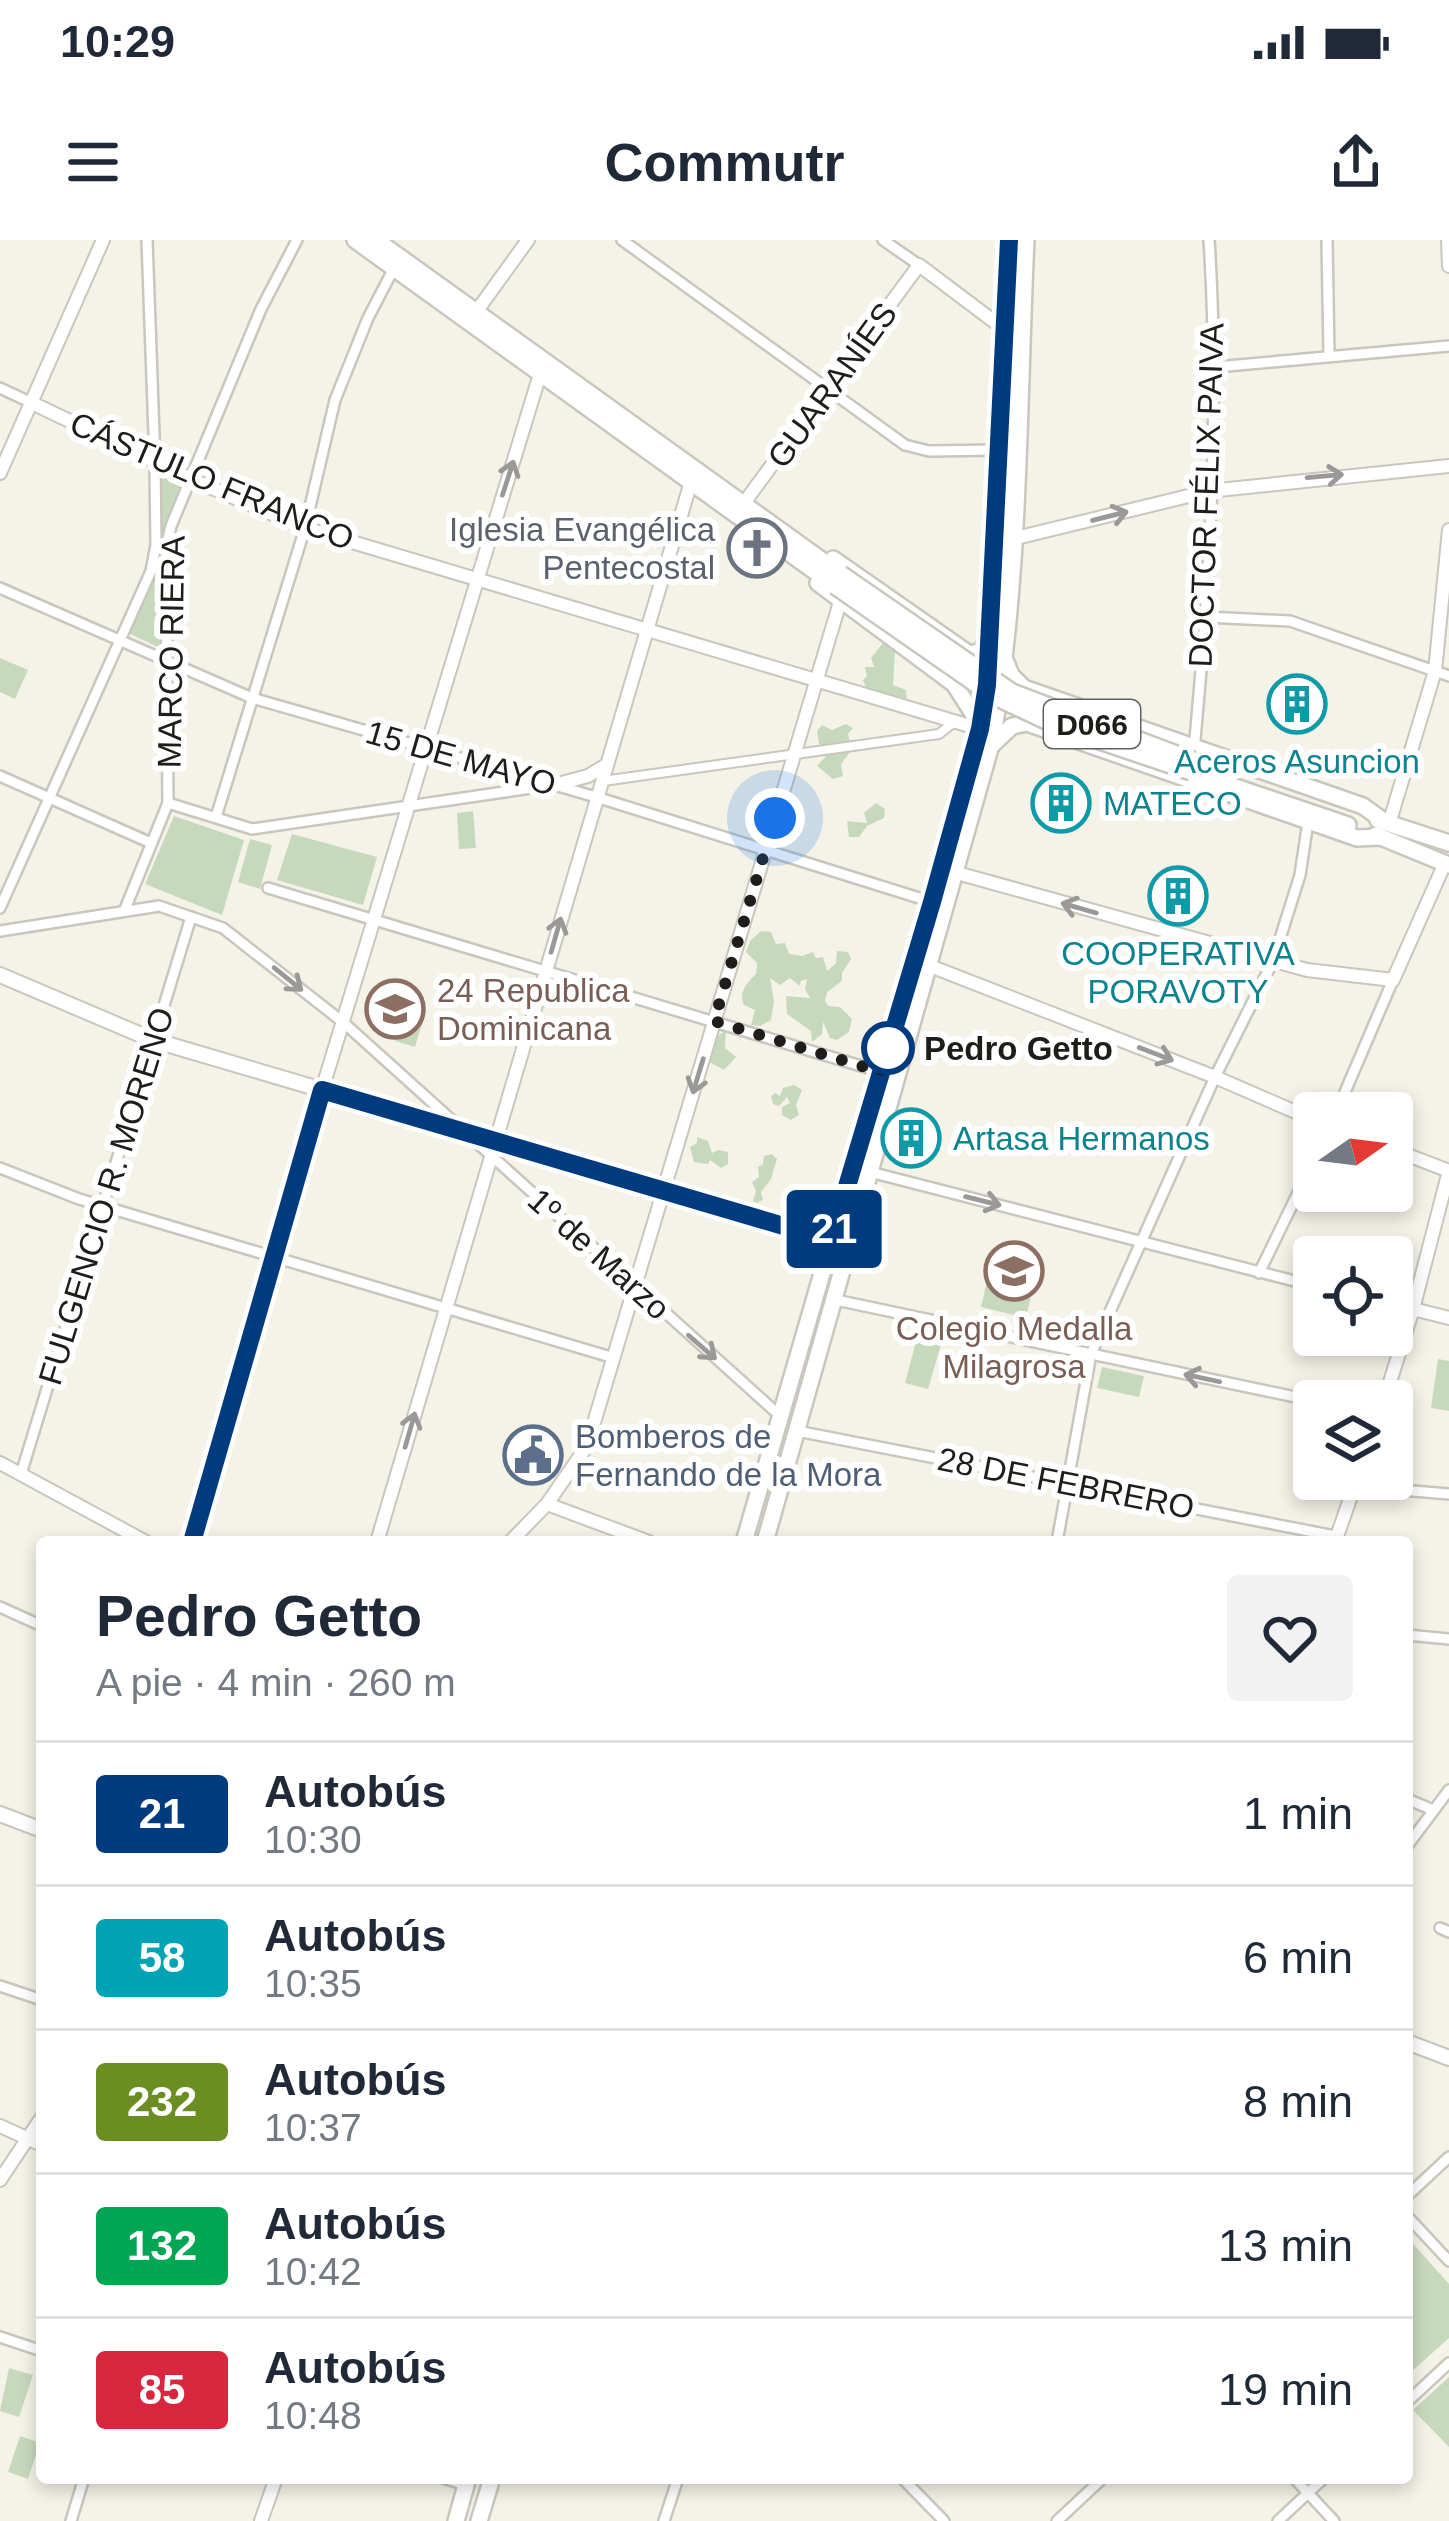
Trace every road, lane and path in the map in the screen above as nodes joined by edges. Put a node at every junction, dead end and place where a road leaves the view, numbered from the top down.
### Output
1 (103, 240) edge
2 (147, 240) edge
3 (297, 240) edge
4 (355, 240) edge
5 (376, 240) edge
6 (528, 240) edge
7 (622, 240) edge
8 (883, 240) edge
9 (1009, 240) edge
10 (1026, 240) edge
11 (1209, 240) edge
12 (1327, 240) edge
13 (1448, 240) edge
14 (919, 265) junction
15 (1449, 266) edge
16 (394, 268) junction
17 (476, 312) junction
18 (1004, 329) junction
19 (1449, 346) edge
20 (1329, 355) junction
21 (542, 367) junction
22 (1216, 367) junction
23 (0, 388) edge
24 (830, 390) junction
25 (32, 404) junction
26 (999, 450) junction
27 (155, 462) junction
28 (1449, 466) edge
29 (0, 473) edge
30 (193, 480) junction
31 (690, 484) junction
32 (1208, 491) junction
33 (744, 503) junction
34 (305, 528) junction
35 (1449, 530) edge
36 (1012, 538) junction
37 (803, 546) junction
38 (474, 581) junction
39 (838, 587) junction
40 (0, 588) edge
41 (1206, 617) junction
42 (990, 624) junction
43 (645, 630) junction
44 (121, 639) junction
45 (1004, 653) junction
46 (169, 663) junction
47 (1442, 673) edge
48 (816, 681) junction
49 (993, 689) junction
50 (252, 698) junction
51 (954, 722) junction
52 (980, 727) junction
53 (991, 746) junction
54 (424, 747) junction
55 (794, 755) junction
56 (1193, 762) junction
57 (606, 764) junction
58 (0, 776) edge
59 (601, 781) junction
60 (554, 785) junction
61 (49, 796) junction
62 (596, 797) junction
63 (168, 803) junction
64 (407, 808) junction
65 (216, 817) junction
66 (1308, 822) junction
67 (1385, 828) junction
68 (152, 843) junction
69 (1449, 843) edge
70 (765, 850) junction
71 (1447, 864) edge
72 (957, 873) junction
73 (268, 888) dead end
74 (932, 902) junction
75 (0, 908) edge
76 (125, 910) junction
77 (190, 916) junction
78 (375, 920) junction
79 (0, 931) edge
80 (1273, 961) junction
81 (930, 966) junction
82 (545, 971) junction
83 (0, 975) edge
84 (1393, 980) junction
85 (714, 1021) junction
86 (344, 1023) junction
87 (153, 1040) junction
88 (881, 1072) junction
89 (1215, 1077) junction
90 (322, 1090) junction
91 (1345, 1092) edge
92 (1293, 1111) edge
93 (463, 1130) junction
94 (495, 1140) junction
95 (490, 1156) junction
96 (1413, 1157) edge
97 (0, 1168) edge
98 (1449, 1171) edge
99 (870, 1172) junction
100 (664, 1190) junction
101 (1293, 1203) edge
102 (105, 1207) junction
103 (831, 1240) junction
104 (1142, 1240) junction
105 (274, 1255) junction
106 (824, 1267) junction
107 (844, 1272) junction
108 (1259, 1273) junction
109 (1293, 1281) edge
110 (634, 1287) junction
111 (836, 1300) junction
112 (446, 1306) junction
113 (1413, 1309) joint
114 (1449, 1318) edge
115 (1091, 1354) junction
116 (614, 1358) junction
117 (1293, 1397) edge
118 (778, 1414) junction
119 (797, 1431) junction
120 (0, 1463) edge
121 (21, 1474) junction
122 (1068, 1484) junction
123 (1413, 1490) edge
124 (1449, 1494) edge
125 (1349, 1500) edge
126 (547, 1504) junction
127 (135, 1536) edge
128 (194, 1536) edge
129 (379, 1536) edge
130 (516, 1536) edge
131 (633, 1536) edge
132 (747, 1536) edge
133 (767, 1536) edge
134 (1058, 1536) edge
135 (1320, 1536) edge
136 (1336, 1536) edge
137 (0, 1607) edge
138 (36, 1623) edge
139 (1413, 1636) edge
140 (1449, 1639) edge
141 (1449, 1790) edge
142 (1413, 1802) edge
143 (1433, 1810) junction
144 (0, 1814) edge
145 (36, 1828) edge
146 (1413, 1838) edge
147 (0, 1986) edge
148 (36, 1998) edge
149 (1413, 2044) edge
150 (1449, 2058) edge
151 (36, 2125) edge
152 (0, 2126) edge
153 (26, 2138) junction
154 (36, 2142) edge
155 (1449, 2157) edge
156 (0, 2180) edge
157 (1413, 2190) edge
158 (1413, 2222) edge
159 (1449, 2261) edge
160 (0, 2337) edge
161 (36, 2349) edge
162 (1449, 2363) edge
163 (1413, 2396) edge
164 (82, 2484) edge
165 (274, 2484) edge
166 (466, 2484) edge
167 (490, 2484) edge
168 (676, 2484) edge
169 (908, 2484) edge
170 (1097, 2484) edge
171 (1300, 2484) edge
172 (1318, 2484) edge
173 (1308, 2493) junction
174 (70, 2521) edge
175 (261, 2521) edge
176 (456, 2521) edge
177 (478, 2521) edge
178 (664, 2521) edge
179 (944, 2521) edge
180 (1057, 2521) edge
181 (1278, 2521) edge
182 (1334, 2521) edge

1 - 25 street
2 - 27 street, MARCO RIERA
3 - 30 street, MARCO RIERA
4 - 16 highway, D066
5 - 17 highway, D066
6 - 17 street
7 - 24 street
8 - 14 street
9 - 18 highway
10 - 36 highway
11 - 22 street, DOCTOR FÉLIX PAIVA
12 - 20 street
13 - 15 street
14 - 18 street
14 - 24 street, GUARANÍES
16 - 21 highway, D066
16 - 34 street
17 - 21 highway, D066
18 - 26 highway
19 - 20 street
20 - 22 street
21 - 31 highway, D066
21 - 33 highway, D066
38 -> 21 street
22 - 32 street, DOCTOR FÉLIX PAIVA
23 - 25 street, CÁSTULO FRANCO
24 - 26 street
24 - 33 street, GUARANÍES
25 - 27 street, CÁSTULO FRANCO
25 - 29 street
26 - 42 highway
27 - 30 street, CÁSTULO FRANCO
27 - 44 street, MARCO RIERA
32 -> 28 street
30 - 34 street, CÁSTULO FRANCO
30 - 46 street, MARCO RIERA
31 - 39 highway, D066
31 - 43 street
36 -> 32 street
32 - 41 street, DOCTOR FÉLIX PAIVA
33 - 37 highway, D066
34 - 38 street, CÁSTULO FRANCO
34 - 50 street
35 - 47 street
36 - 45 highway
37 - 39 highway, D066
37 - 42 highway
38 - 43 street, CÁSTULO FRANCO
38 - 54 street
39 - 48 street
39 - 49 highway, D066, bridge
39 - 52 highway
40 - 44 street, 15 DE MAYO
41 - 47 street
41 - 56 street, DOCTOR FÉLIX PAIVA
42 - 49 highway
43 - 48 street, CÁSTULO FRANCO
43 - 57 street
44 - 46 street, 15 DE MAYO
44 - 61 street, MARCO RIERA
45 - 49 highway
45 - 56 highway
46 - 50 street, 15 DE MAYO
46 - 63 street, MARCO RIERA
47 - 67 street
48 - 51 street, CÁSTULO FRANCO
48 - 55 street
49 - 52 highway
49 - 53 highway
49 - 56 highway, D066, bridge
50 - 54 street, 15 DE MAYO
50 - 65 street
51 - 52 street, CÁSTULO FRANCO
51 - 55 street
52 - 74 highway
53 - 66 highway
53 - 72 highway
54 - 60 street, 15 DE MAYO
54 - 64 street
55 - 59 street
55 - 70 street
56 - 67 highway, D066
57 - 59 street
57 - 60 street
58 - 61 street
59 - 62 street
60 - 62 street, 15 DE MAYO
60 - 64 street
61 - 68 street
61 - 75 street, MARCO RIERA
62 - 70 street, 15 DE MAYO
82 -> 62 street
63 - 65 street
63 - 68 street
64 - 65 street
64 - 78 street
66 - 67 highway
66 - 80 street
67 - 69 highway, D066
67 - 71 highway, D066
68 - 76 street
70 - 74 street, 15 DE MAYO
70 - 85 street
71 - 84 street
80 -> 72 street
72 - 81 highway
73 - 78 street
74 - 88 highway
76 - 77 street, 1º de Marzo
76 - 79 street, 1º de Marzo
77 -> 86 street, 1º de Marzo
77 - 87 street, FULGENCIO R. MORENO
78 - 82 street
78 - 86 street
80 - 84 street
80 - 89 street
81 -> 89 street
81 - 99 highway
82 - 85 street
82 - 94 street
83 - 87 main road
84 - 91 street
85 - 88 street
85 -> 100 street
86 - 90 street
86 - 93 street, 1º de Marzo
87 - 90 main road
87 - 102 street, FULGENCIO R. MORENO
88 - 103 highway
89 - 92 street
89 - 104 street
90 - 93 main road
90 - 105 street
93 - 94 main road
93 - 95 street, 1º de Marzo
94 - 95 street
94 - 100 main road
95 - 110 street, 1º de Marzo
95 - 112 street
96 - 98 street
97 - 102 street
98 - 113 street
99 -> 104 street
99 - 107 highway
100 - 103 main road
100 - 110 street
101 - 108 street
102 - 105 street
102 - 121 street, FULGENCIO R. MORENO
103 - 106 highway
104 - 108 street
104 - 115 street
105 - 112 street
105 - 128 street
106 - 107 highway
106 - 118 highway
107 - 111 highway
108 - 109 street
110 - 116 street
110 -> 118 street, 1º de Marzo
111 - 115 street
111 - 119 highway
112 - 116 street
129 -> 112 street
113 - 114 street
117 -> 115 street
115 - 122 street
116 - 126 street
118 - 132 highway
119 - 122 street, 28 DE FEBRERO
119 - 133 highway
120 - 121 street
121 - 127 street
122 - 134 street
122 - 135 street, 28 DE FEBRERO
123 - 124 street
125 - 136 street
126 - 130 street
126 - 131 street
137 - 138 street
139 - 140 street
141 - 143 street
142 - 143 street
143 - 146 street
144 - 145 main road
147 - 148 street
149 - 150 main road
151 - 153 street
152 - 153 street
153 - 154 street
153 - 156 street
155 - 157 street
158 - 159 street
160 - 161 street
162 - 163 street
164 - 174 street
165 - 175 street
166 - 176 highway
167 - 177 highway
168 - 178 street
169 - 179 street
170 - 180 street
171 - 173 street
172 - 173 street
173 - 181 street
173 - 182 street

